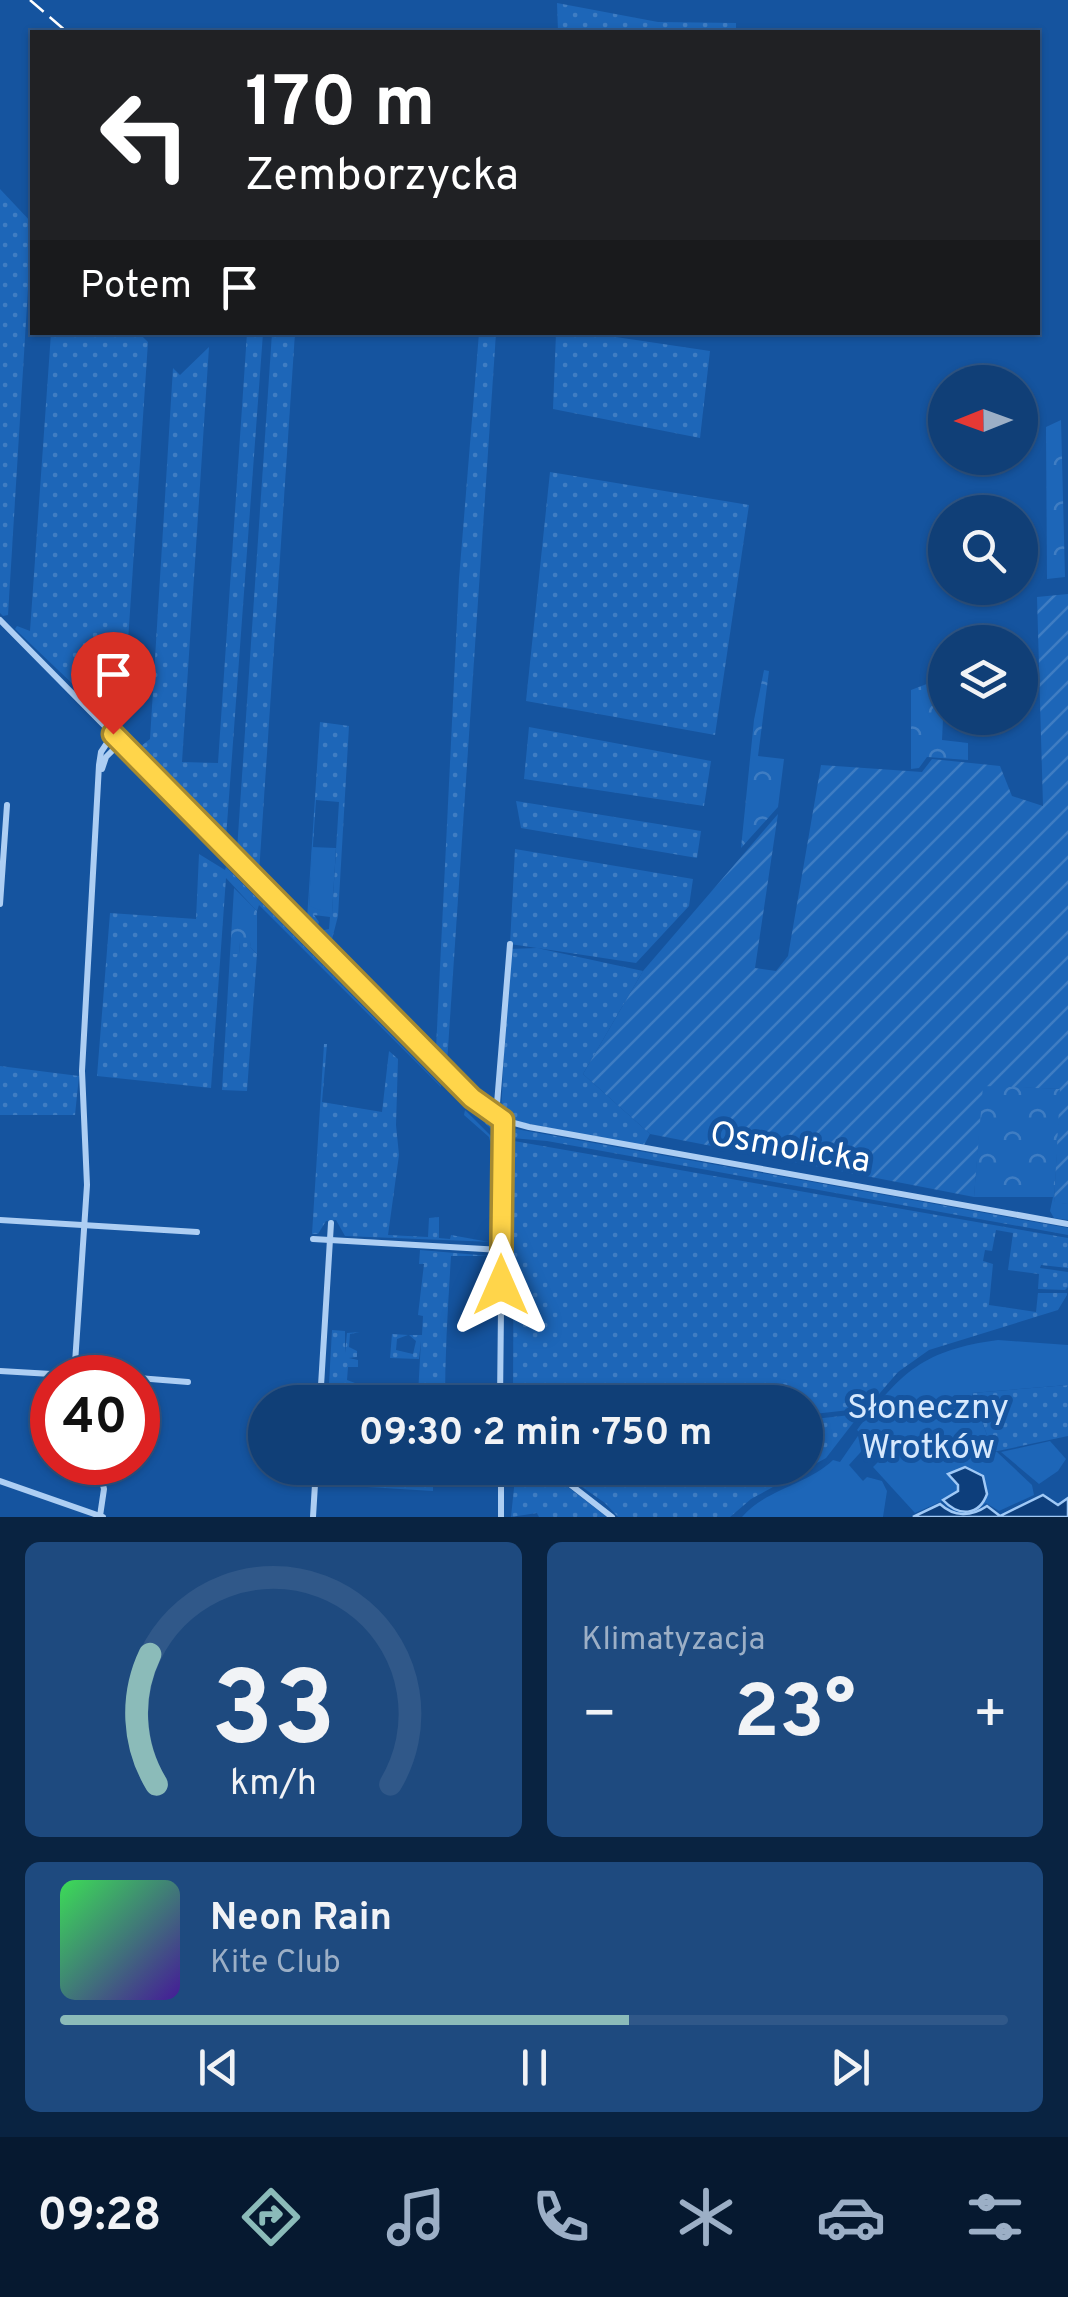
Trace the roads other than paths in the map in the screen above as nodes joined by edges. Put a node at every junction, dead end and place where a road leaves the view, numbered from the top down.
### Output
1 (0, 620) edge
2 (113, 734) junction
3 (121, 742) junction
4 (100, 776) junction
5 (7, 805) dead end
6 (0, 904) edge
7 (510, 944) dead end
8 (500, 1118) junction
9 (0, 1220) edge
10 (331, 1222) dead end
11 (1068, 1224) edge
12 (84, 1226) junction
13 (198, 1232) dead end
14 (313, 1239) dead end
15 (330, 1240) junction
16 (501, 1250) junction
17 (75, 1355) edge
18 (0, 1371) edge
19 (30, 1373) edge
20 (160, 1380) edge
21 (188, 1382) dead end
22 (321, 1385) edge
23 (500, 1385) edge
24 (0, 1481) edge
25 (103, 1485) edge
26 (315, 1485) edge
27 (500, 1485) edge
28 (571, 1485) edge
29 (102, 1516) edge
30 (314, 1517) edge
31 (501, 1517) edge
32 (612, 1517) edge

1 - 2 street
2 - 3 street
2 - 4 street
3 - 4 street
3 - 8 street
4 - 12 street
5 - 6 street
7 - 8 street
8 - 11 street, Osmolicka
8 - 16 street
9 - 12 street
10 - 15 street
12 - 13 street
12 - 17 street
14 - 15 street
15 - 16 street
15 - 22 street
16 - 23 street
18 - 19 street
20 - 21 street
24 - 29 street
25 - 29 street
26 - 30 street
27 - 31 street
28 - 32 street

